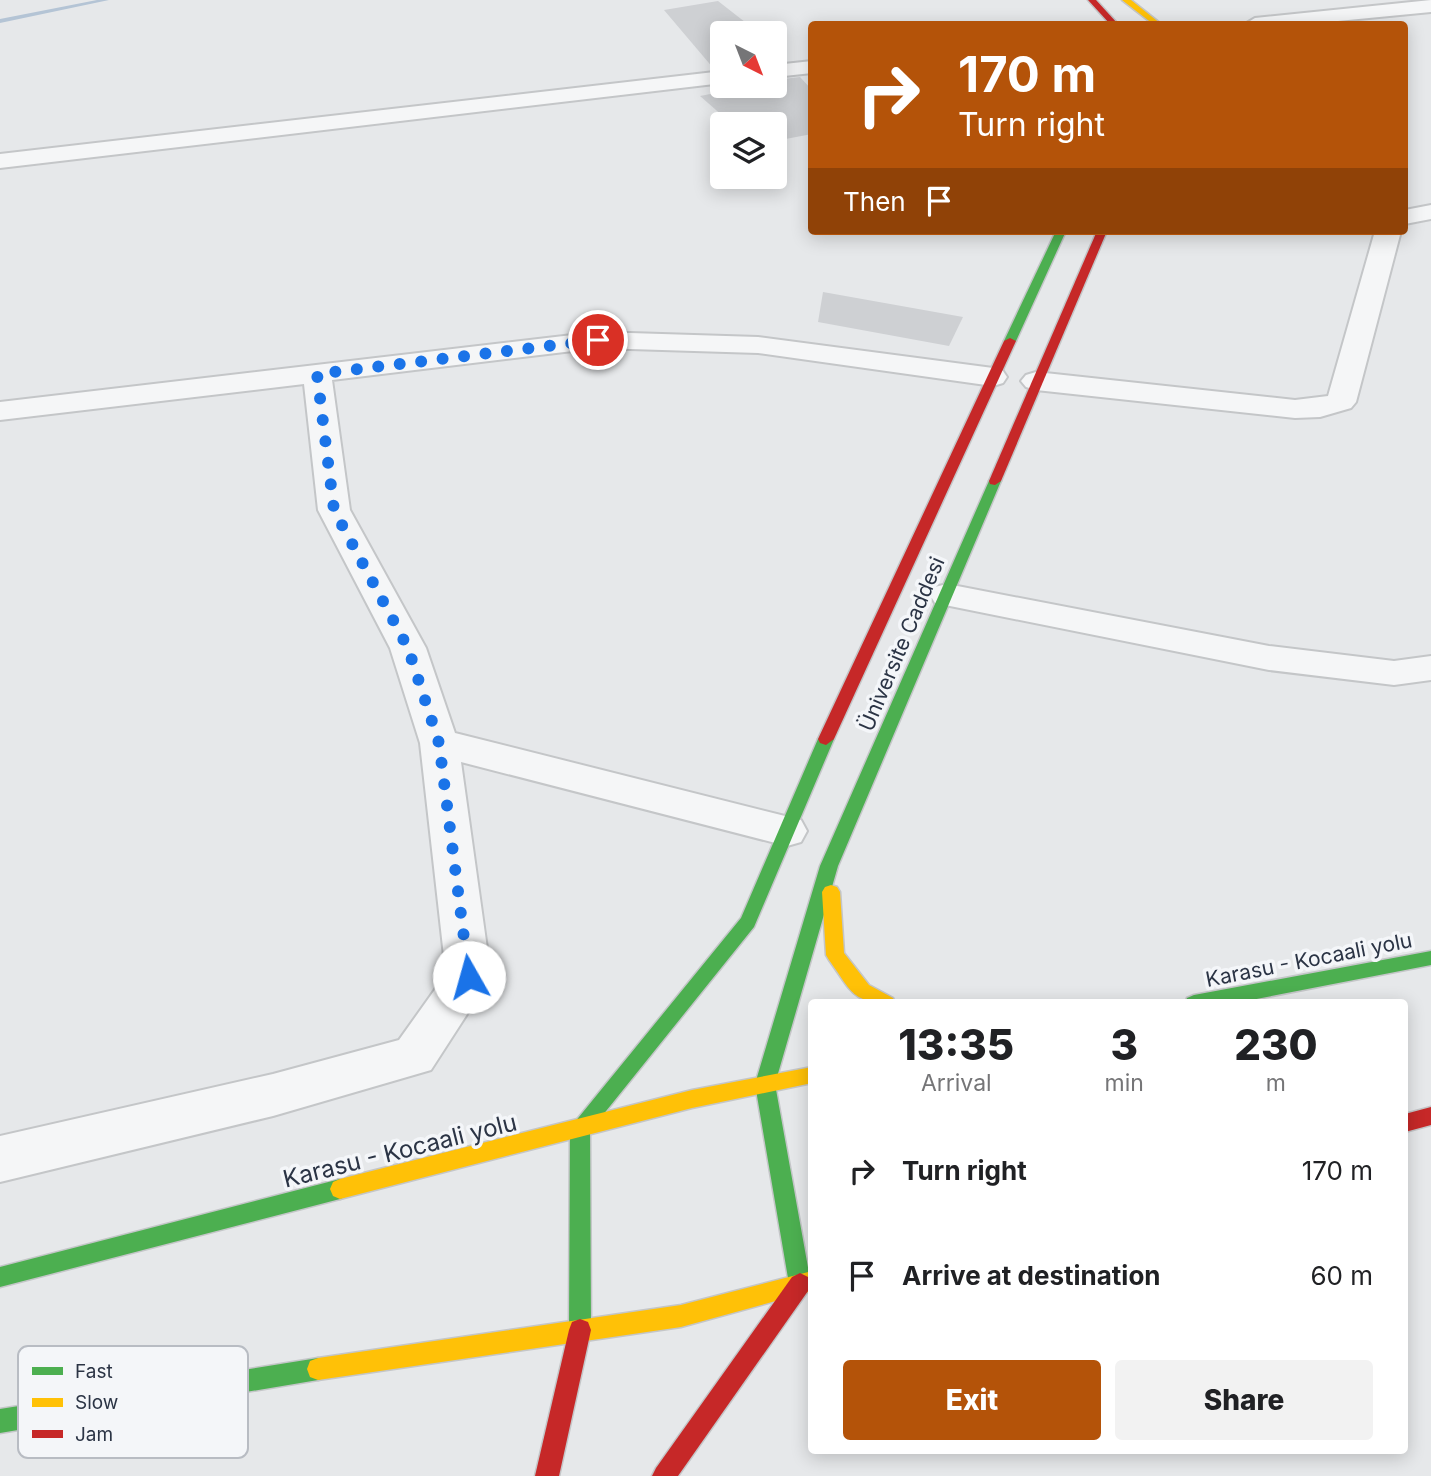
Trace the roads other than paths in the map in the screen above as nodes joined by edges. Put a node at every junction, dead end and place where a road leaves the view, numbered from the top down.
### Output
1 (1092, 0) edge
2 (1126, 0) edge
3 (1431, 6) edge
4 (1111, 21) edge
5 (1153, 21) edge
6 (1284, 21) edge
7 (808, 67) edge
8 (788, 70) edge
9 (710, 80) edge
10 (0, 162) edge
11 (1431, 212) edge
12 (1408, 216) edge
13 (1059, 235) edge
14 (1100, 235) edge
15 (1387, 235) edge
16 (317, 374) junction
17 (993, 377) junction
18 (1036, 381) junction
19 (0, 411) edge
20 (947, 595) junction
21 (1431, 668) edge
22 (439, 743) junction
23 (787, 831) junction
24 (830, 866) junction
25 (1431, 958) edge
26 (879, 999) edge
27 (1215, 999) edge
28 (808, 1076) edge
29 (765, 1084) junction
30 (580, 1128) junction
31 (0, 1159) edge
32 (0, 1277) edge
33 (806, 1282) edge
34 (580, 1330) junction
35 (248, 1382) edge
36 (18, 1418) edge
37 (0, 1421) edge
38 (547, 1476) edge
39 (664, 1476) edge

1 - 4 main road
2 - 5 main road
3 - 6 street
7 - 8 street
9 - 10 street
11 - 12 street
13 - 17 main road
14 - 18 main road, Üniversite Caddesi
15 - 18 street
16 - 17 street
16 - 19 street
16 - 22 street
17 - 23 main road
18 - 20 main road, Üniversite Caddesi
20 - 21 street
20 - 24 main road, Üniversite Caddesi
22 - 23 street
22 - 31 street
23 - 30 main road
24 - 26 main road
24 - 29 main road, Üniversite Caddesi
25 - 27 main road, Karasu - Kocaali yolu
28 - 29 main road, Karasu - Kocaali yolu
29 - 30 main road, Karasu - Kocaali yolu
29 - 33 main road
30 - 32 main road, Karasu - Kocaali yolu
30 - 34 main road
33 - 34 main road
33 - 39 main road
34 - 35 main road
34 - 38 main road
36 - 37 main road

